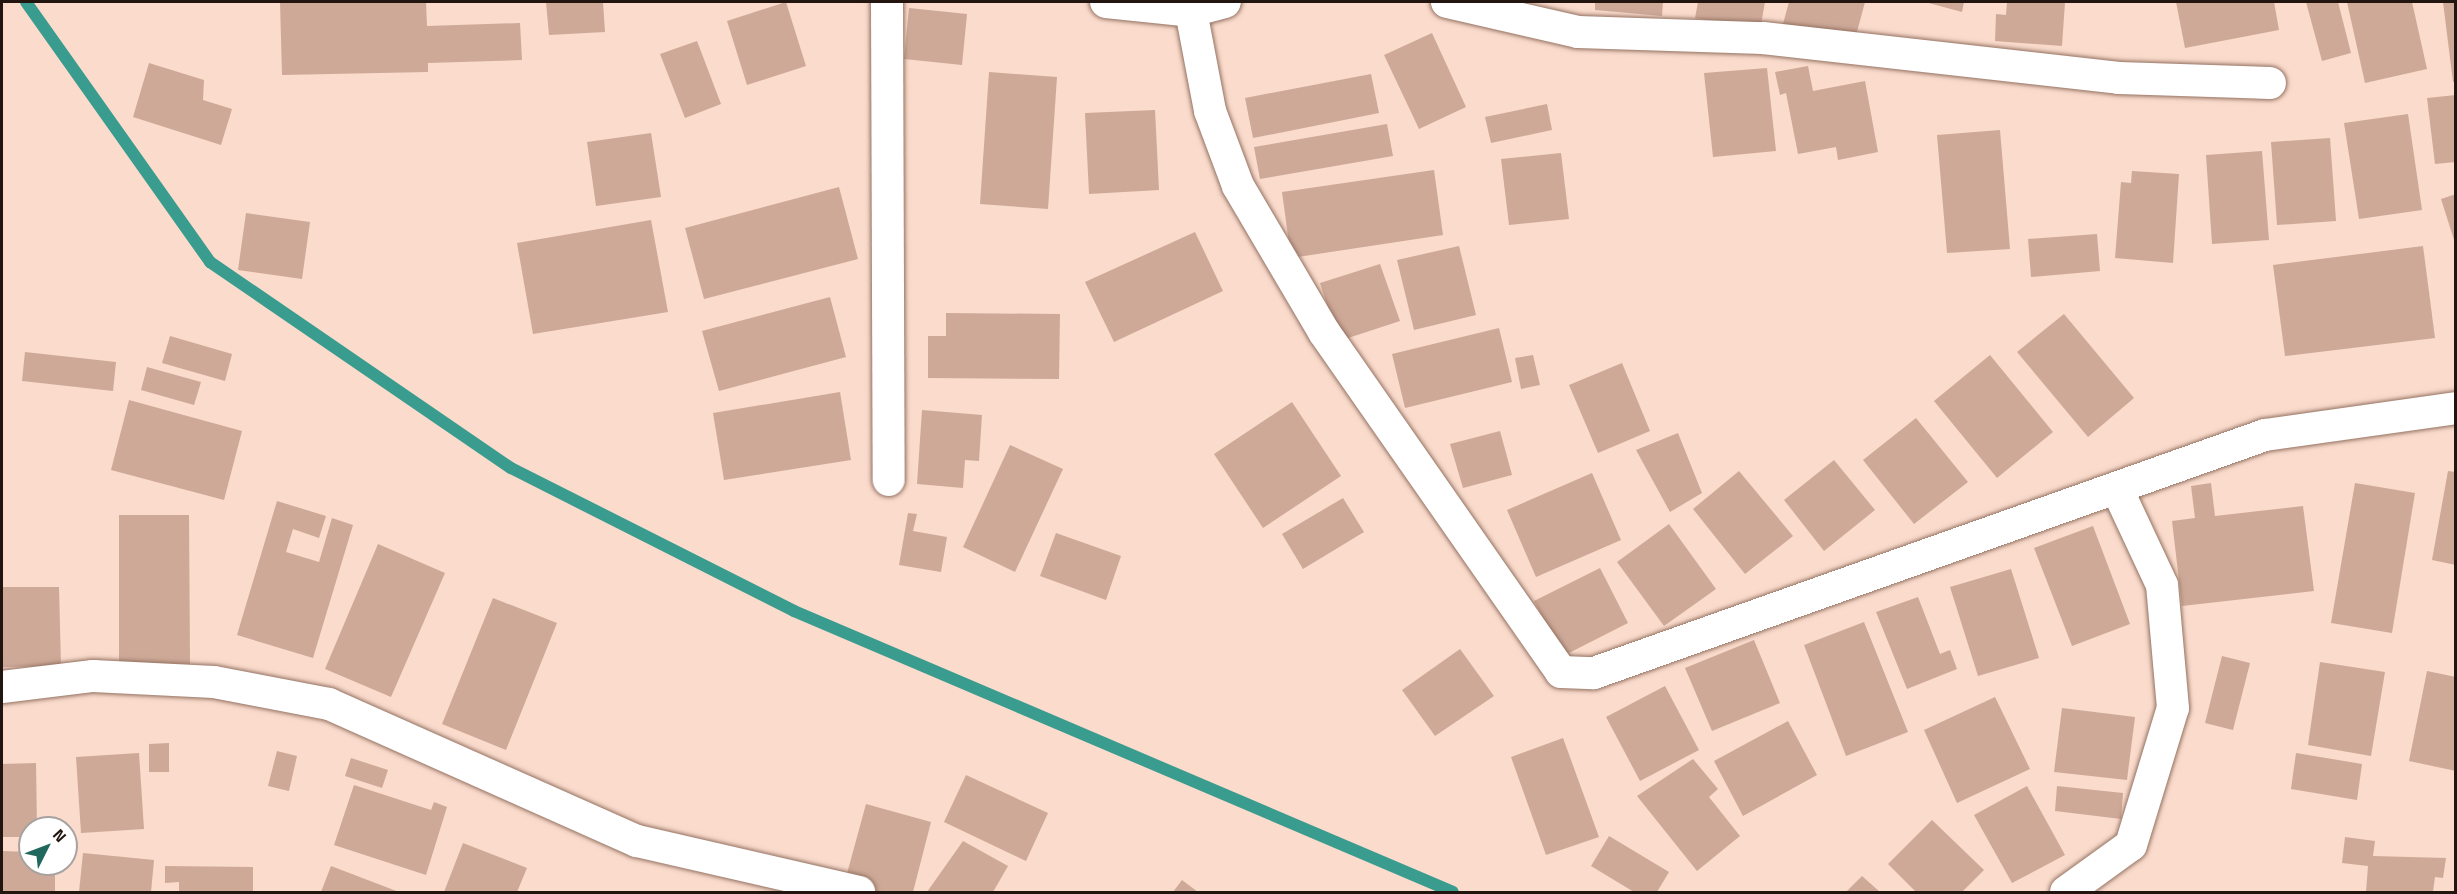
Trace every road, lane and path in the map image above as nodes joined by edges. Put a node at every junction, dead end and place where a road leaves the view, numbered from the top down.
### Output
1 (887, 2) edge
2 (1106, 2) edge
3 (1225, 2) edge
4 (1447, 2) edge
5 (1191, 11) junction
6 (2270, 82) dead end
7 (2456, 408) edge
8 (889, 480) dead end
9 (2118, 490) junction
10 (2, 687) edge
11 (810, 887) edge
12 (859, 892) edge
13 (2066, 892) edge

1 - 8 street
2 - 5 street
3 - 5 street
4 - 6 street
5 - 9 street
7 - 9 street
9 - 13 street
10 - 11 street
11 - 12 street

